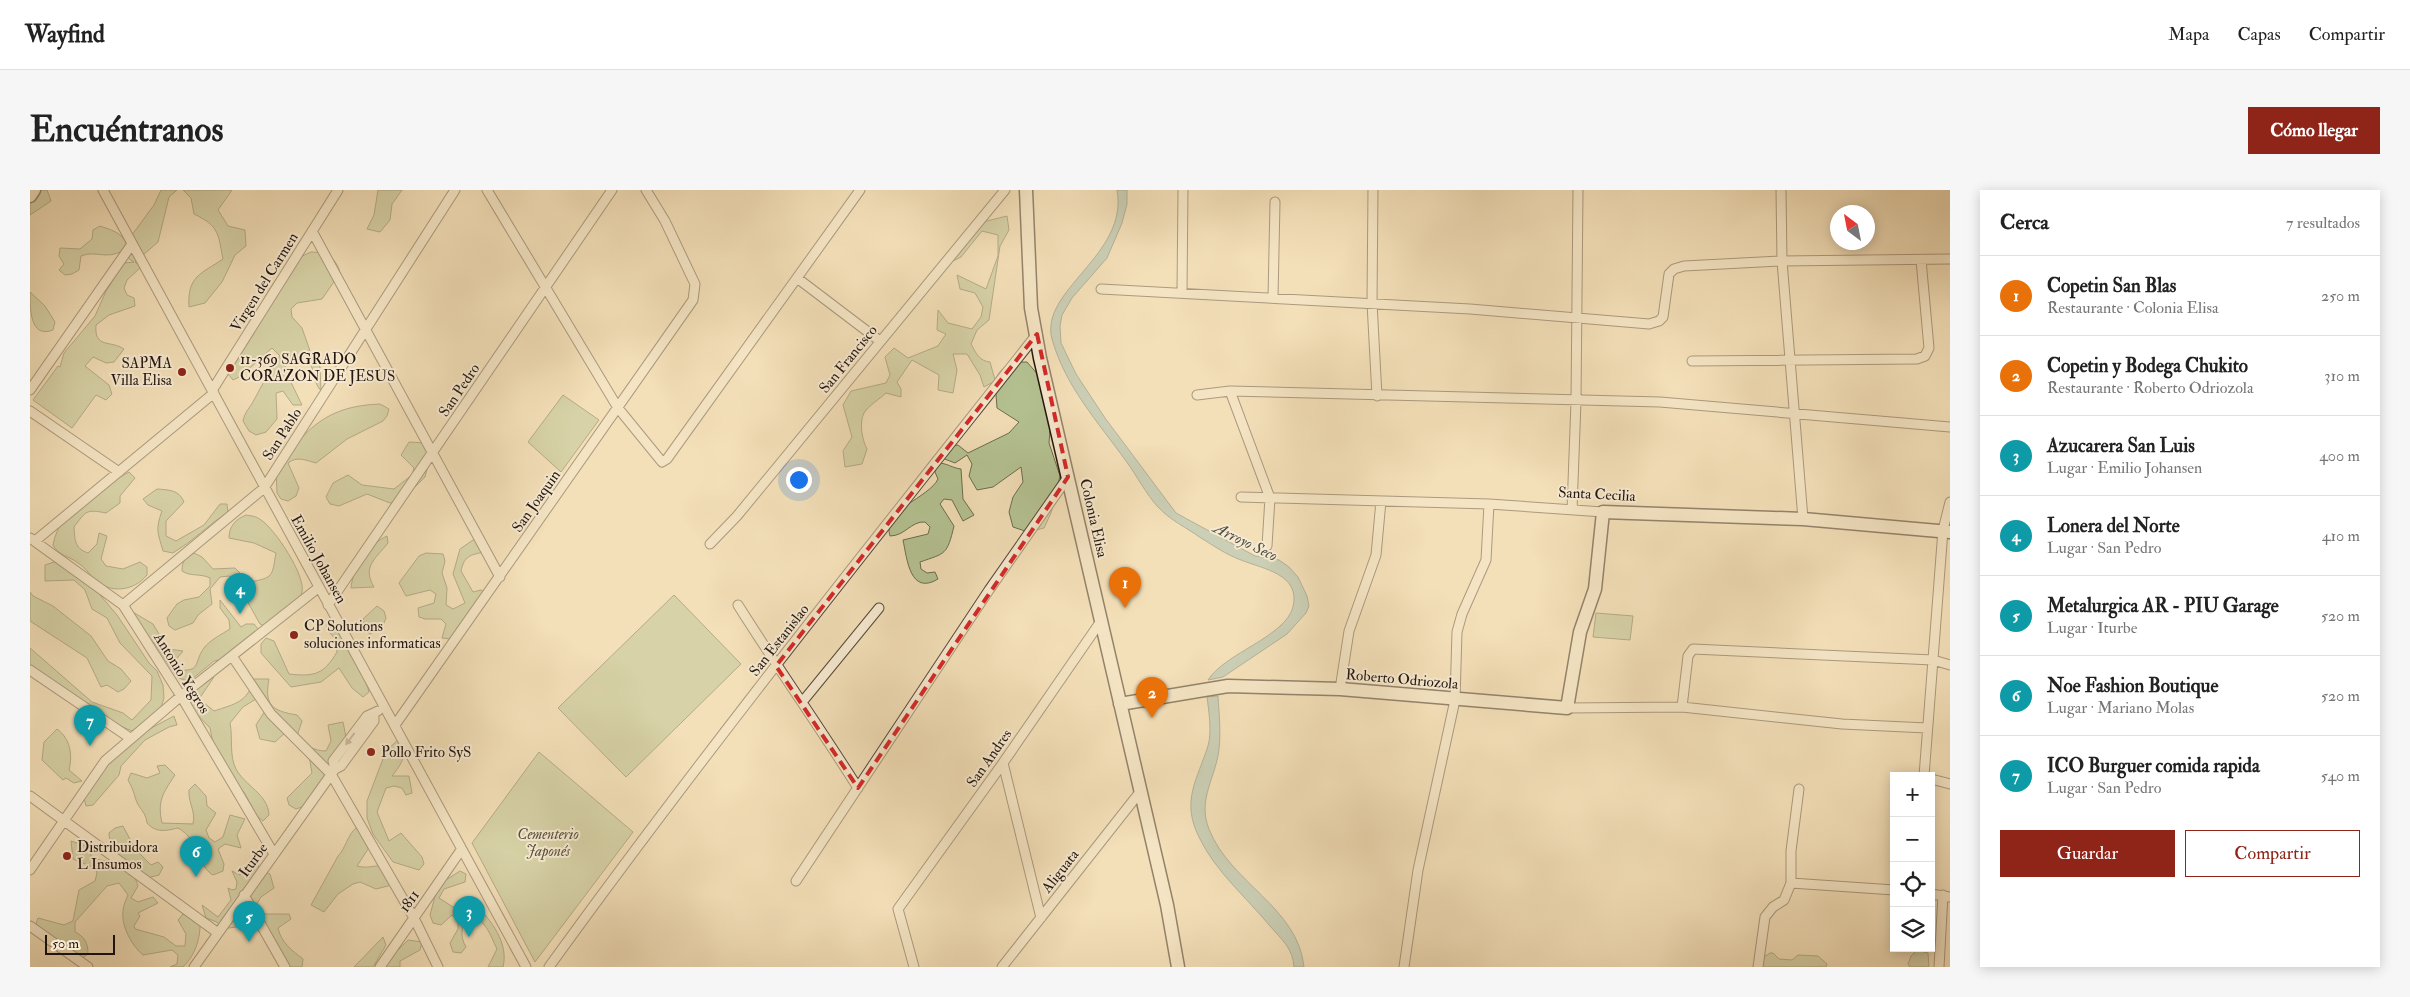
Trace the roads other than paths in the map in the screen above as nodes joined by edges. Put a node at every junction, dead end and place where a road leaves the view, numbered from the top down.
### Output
1 (34, 190) edge
2 (103, 190) edge
3 (338, 190) edge
4 (456, 190) edge
5 (488, 190) edge
6 (612, 190) edge
7 (646, 190) edge
8 (860, 190) edge
9 (1006, 190) edge
10 (1026, 190) edge
11 (1184, 190) edge
12 (1373, 190) edge
13 (1578, 190) edge
14 (1781, 190) edge
15 (30, 196) edge
16 (1275, 202) dead end
17 (312, 231) junction
18 (132, 244) junction
19 (1950, 259) edge
20 (1922, 260) junction
21 (1782, 261) junction
22 (797, 278) junction
23 (545, 288) junction
24 (1101, 289) dead end
25 (1182, 292) junction
26 (1273, 298) junction
27 (1372, 303) junction
28 (1578, 317) junction
29 (366, 330) junction
30 (1037, 334) junction
31 (880, 341) junction
32 (1692, 361) dead end
33 (1790, 361) junction
34 (30, 390) edge
35 (213, 391) junction
36 (1230, 391) junction
37 (1196, 395) dead end
38 (1377, 396) junction
39 (1576, 401) junction
40 (618, 408) junction
41 (30, 411) edge
42 (1794, 412) junction
43 (1950, 427) edge
44 (432, 453) junction
45 (119, 472) junction
46 (1068, 477) junction
47 (264, 488) junction
48 (1241, 497) dead end
49 (1270, 498) junction
50 (1381, 501) junction
51 (1950, 502) edge
52 (1489, 504) junction
53 (1572, 510) junction
54 (1603, 512) junction
55 (1803, 519) junction
56 (1947, 531) edge
57 (32, 540) edge
58 (710, 544) dead end
59 (1267, 546) dead end
60 (500, 577) junction
61 (318, 588) junction
62 (123, 605) junction
63 (328, 605) junction
64 (738, 605) dead end
65 (879, 608) dead end
66 (1101, 621) junction
67 (232, 656) junction
68 (1933, 660) junction
69 (1950, 665) edge
70 (776, 666) junction
71 (30, 670) edge
72 (1340, 689) junction
73 (181, 696) junction
74 (803, 700) junction
75 (1454, 700) junction
76 (1120, 704) junction
77 (384, 706) junction
78 (1682, 707) junction
79 (1567, 708) junction
80 (395, 725) junction
81 (1927, 728) junction
82 (130, 738) junction
83 (1003, 763) junction
84 (333, 771) junction
85 (1924, 772) edge
86 (1935, 780) edge
87 (1950, 784) edge
88 (858, 788) junction
89 (1799, 789) dead end
90 (1140, 792) junction
91 (30, 796) edge
92 (64, 819) junction
93 (461, 850) junction
94 (274, 854) junction
95 (30, 870) edge
96 (796, 881) dead end
97 (1791, 883) junction
98 (1890, 890) edge
99 (244, 895) junction
100 (1946, 896) edge
101 (414, 918) junction
102 (1041, 918) junction
103 (30, 926) edge
104 (218, 933) junction
105 (88, 967) edge
106 (194, 967) edge
107 (285, 967) edge
108 (380, 967) edge
109 (438, 967) edge
110 (526, 967) edge
111 (549, 967) edge
112 (914, 967) edge
113 (1002, 967) edge
114 (1178, 967) edge
115 (1404, 967) edge
116 (1758, 967) edge
117 (1939, 967) edge

1 - 15 street
2 - 18 street, Emilio Johansen
3 - 17 street, Virgen del Carmen
4 - 29 street, San Pablo
5 - 23 street
6 - 23 street, San Pedro
7 - 40 street, San Joaquin
8 - 22 street
9 - 31 street, San Francisco
10 - 30 street, Colonia Elisa
11 - 25 street
12 - 27 street
13 - 28 street
14 - 21 street
16 - 26 street
17 - 29 street
17 - 35 street, Virgen del Carmen
18 - 34 street
18 - 35 street, Emilio Johansen
19 - 20 street
20 - 21 street
20 - 33 street
21 - 28 street
21 - 33 street
22 - 31 street
22 - 40 street
23 - 40 street
23 - 44 street, San Pedro
24 - 25 street
25 - 26 street
26 - 27 street
27 - 28 street
27 - 38 street
28 - 39 street
29 - 44 street
29 - 47 street, San Pablo
30 - 46 street, Colonia Elisa
30 - 70 street, San Estanislao
31 - 58 street, San Francisco
32 - 33 street
33 - 42 street
35 - 45 street, Virgen del Carmen
35 - 47 street, Emilio Johansen
36 - 37 street
36 - 38 street
36 - 49 street
38 - 39 street
39 - 42 street
39 - 53 street
40 - 60 street, San Joaquin
41 - 45 street
42 - 43 street
42 - 55 street
44 - 60 street
44 - 63 street, San Pedro
45 - 57 street, Virgen del Carmen
46 - 66 street, Colonia Elisa
46 - 88 street
47 - 61 street, Emilio Johansen
47 - 62 street, San Pablo
48 - 49 street, Santa Cecilia
49 - 50 street, Santa Cecilia
49 - 59 street
50 - 52 street, Santa Cecilia
50 - 72 street
51 - 56 street
52 - 53 street, Santa Cecilia
52 - 75 street
53 - 54 street, Santa Cecilia
54 - 55 street, Santa Cecilia
54 - 79 street
55 - 56 street, Santa Cecilia
56 - 68 street
57 - 62 street, Antonio Yegros
60 - 80 street, San Joaquin
61 - 63 street, Emilio Johansen
61 - 67 street
62 - 73 street, Antonio Yegros
63 - 77 street, Emilio Johansen
64 - 70 street
65 - 74 street
66 - 76 street, Colonia Elisa
66 - 83 street, San Andres
67 - 73 street
67 - 84 street
68 - 69 street
68 - 78 street
68 - 81 street
70 - 74 street
70 - 111 street, San Estanislao
71 - 82 street
72 - 75 street, Roberto Odriozola
72 - 76 street, Roberto Odriozola
73 - 82 street
73 - 94 street, Antonio Yegros
74 - 88 street
75 - 79 street, Roberto Odriozola
75 - 115 street
76 - 90 street, Colonia Elisa
77 - 80 street, Emilio Johansen
77 - 84 street, Iturbe
78 - 79 street, Roberto Odriozola
78 - 81 street, Roberto Odriozola
80 - 93 street, Emilio Johansen
81 - 85 street
82 - 92 street
83 - 102 street
83 - 112 street, San Andres
84 - 94 street, Iturbe
84 - 101 street
86 - 87 street
88 - 96 street
89 - 97 street
90 - 102 street, Aliguata
90 - 114 street, Colonia Elisa
91 - 92 street
92 - 95 street
92 - 104 street
93 - 101 street, 1811
93 - 110 street, Emilio Johansen
94 - 99 street, Iturbe
97 - 98 street
97 - 116 street
99 - 104 street, Iturbe
99 - 107 street
100 - 117 street
101 - 108 street, 1811
101 - 109 street
102 - 113 street, Aliguata
103 - 105 street
104 - 106 street, Iturbe

